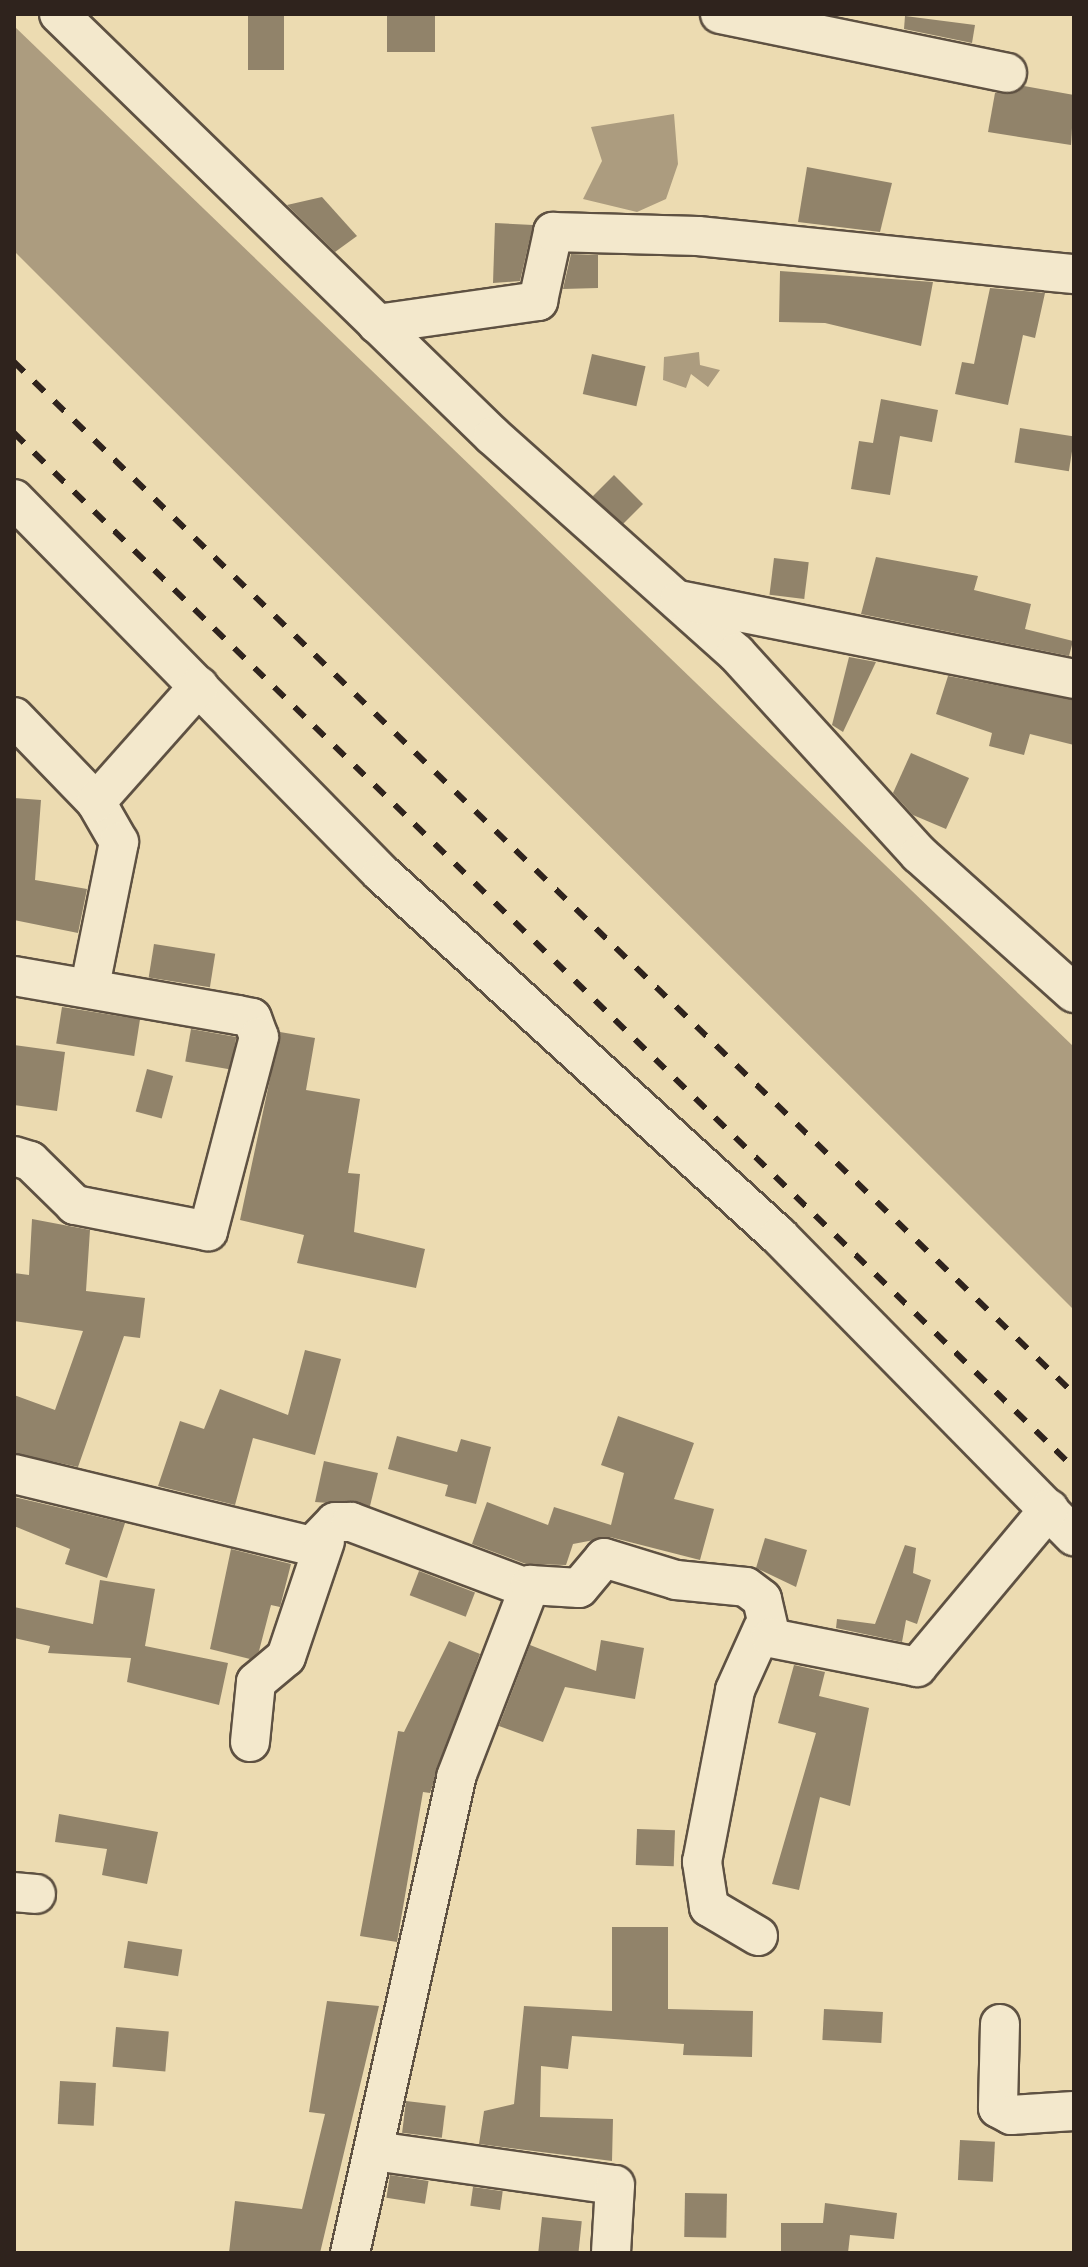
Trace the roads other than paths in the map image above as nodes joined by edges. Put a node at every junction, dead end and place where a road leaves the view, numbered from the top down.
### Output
1 (59, 14) edge
2 (720, 14) edge
3 (1007, 73) dead end
4 (1074, 274) edge
5 (377, 324) junction
6 (15, 501) edge
7 (679, 600) junction
8 (1074, 679) edge
9 (199, 686) junction
10 (14, 717) edge
11 (96, 802) junction
12 (14, 976) edge
13 (90, 986) junction
14 (1074, 993) edge
15 (14, 1156) edge
16 (14, 1474) edge
17 (1062, 1523) edge
18 (325, 1541) junction
19 (527, 1588) junction
20 (763, 1628) junction
21 (250, 1742) dead end
22 (758, 1936) dead end
23 (1000, 2024) dead end
24 (1074, 2111) edge
25 (375, 2151) junction
26 (350, 2253) edge
27 (611, 2253) edge

1 - 5 street
2 - 3 street
4 - 5 street
5 - 7 street
6 - 9 street
7 - 8 street
7 - 14 street
9 - 11 street
9 - 17 street
10 - 11 street
11 - 13 street
12 - 13 street
13 - 15 street
16 - 18 street
17 - 20 street
18 - 19 street
18 - 21 street
19 - 20 street
19 - 25 street
20 - 22 street
23 - 24 street
25 - 26 street
25 - 27 street

